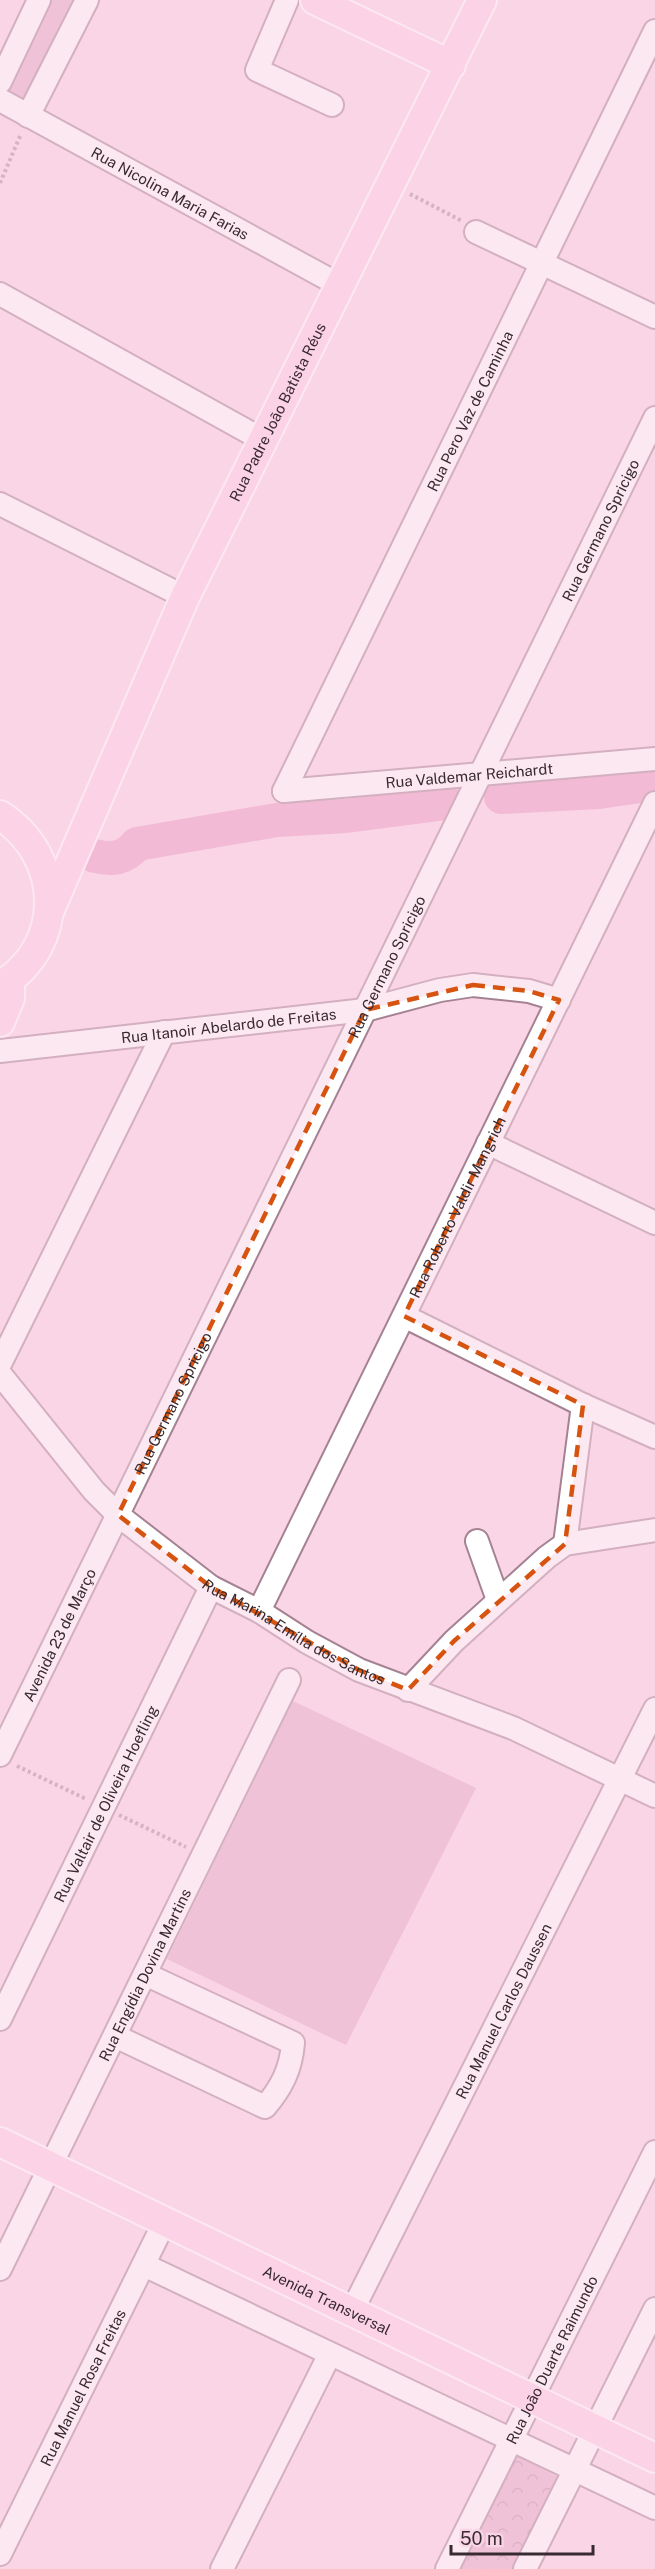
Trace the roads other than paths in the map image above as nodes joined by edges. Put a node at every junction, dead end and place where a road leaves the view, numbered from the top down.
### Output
1 (39, 0) edge
2 (87, 0) edge
3 (287, 0) edge
4 (315, 0) edge
5 (482, 0) edge
6 (655, 31) edge
7 (451, 65) junction
8 (0, 82) edge
9 (0, 100) edge
10 (333, 105) dead end
11 (28, 116) junction
12 (476, 231) road end
13 (542, 263) junction
14 (341, 286) junction
15 (0, 294) edge
16 (655, 317) edge
17 (655, 418) edge
18 (263, 440) junction
19 (0, 504) edge
20 (185, 597) junction
21 (655, 759) edge
22 (481, 774) junction
23 (284, 791) joint
24 (655, 803) edge
25 (0, 815) edge
26 (86, 827) junction
27 (35, 850) junction
28 (49, 912) junction
29 (5, 983) edge
30 (559, 1000) junction
31 (365, 1010) junction
32 (0, 1022) edge
33 (164, 1032) junction
34 (0, 1051) edge
35 (489, 1143) junction
36 (655, 1223) edge
37 (404, 1316) junction
38 (0, 1364) edge
39 (0, 1374) edge
40 (583, 1404) junction
41 (655, 1437) edge
42 (118, 1515) junction
43 (655, 1530) edge
44 (477, 1541) dead end
45 (565, 1544) junction
46 (211, 1587) junction
47 (498, 1600) junction
48 (259, 1611) junction
49 (289, 1680) dead end
50 (408, 1690) junction
51 (655, 1709) edge
52 (0, 1755) edge
53 (620, 1778) junction
54 (655, 1796) edge
55 (145, 1974) junction
56 (0, 2019) edge
57 (114, 2036) junction
58 (0, 2142) edge
59 (655, 2152) edge
60 (51, 2166) junction
61 (165, 2221) junction
62 (144, 2265) junction
63 (0, 2269) edge
64 (655, 2309) edge
65 (352, 2311) junction
66 (330, 2354) junction
67 (532, 2398) junction
68 (595, 2429) junction
69 (512, 2440) junction
70 (655, 2458) edge
71 (574, 2470) junction
72 (655, 2508) edge
73 (0, 2554) edge
74 (222, 2569) edge
75 (447, 2569) edge
76 (525, 2569) edge

1 - 8 street
2 - 11 street
3 - 10 street
4 - 7 main road
5 - 7 main road, Rua Padre João Batista Réus
6 - 13 street, Rua Pero Vaz de Caminha
7 - 14 main road, Rua Padre João Batista Réus
9 - 11 street, Rua Nicolina Maria Farias
11 - 14 street, Rua Nicolina Maria Farias
12 - 13 street
13 - 16 street
13 - 23 street, Rua Pero Vaz de Caminha
14 - 18 main road, Rua Padre João Batista Réus
15 - 18 street
17 - 22 street, Rua Germano Spricigo
18 - 20 main road, Rua Padre João Batista Réus
19 - 20 street
20 - 26 main road, Rua Padre João Batista Réus
21 - 22 street, Rua Valdemar Reichardt
22 - 23 street, Rua Valdemar Reichardt
22 - 31 street, Rua Germano Spricigo
24 - 30 street, Rua Roberto Valdir Mangrich
25 - 27 main road
26 - 27 main road
26 - 28 main road, Rua Padre João Batista Réus
27 - 28 main road
28 - 29 main road
29 - 32 main road
30 - 31 street, Rua Itanoir Abelardo de Freitas
30 - 35 street, Rua Roberto Valdir Mangrich
31 - 33 street, Rua Itanoir Abelardo de Freitas
31 - 42 street, Rua Germano Spricigo
33 - 34 street, Rua Itanoir Abelardo de Freitas
33 - 38 street
35 - 36 street
35 - 37 street, Rua Roberto Valdir Mangrich
37 - 40 street
37 - 48 street, Rua Roberto Valdir Mangrich
39 - 42 street, Rua Marina Emília dos Santos
40 - 41 street
40 - 45 street
42 - 46 street, Rua Marina Emília dos Santos
42 - 52 street, Avenida 23 de Março
43 - 45 street
44 - 47 street
45 - 47 street
46 - 48 street, Rua Marina Emília dos Santos
46 - 56 street, Rua Valtair de Oliveira Hoefling
47 - 50 street
48 - 50 street, Rua Marina Emília dos Santos
49 - 55 street, Rua Engídia Dovina Martins
50 - 53 street, Rua Marina Emília dos Santos
51 - 53 street, Rua Manuel Carlos Daussen
53 - 54 street, Rua Marina Emília dos Santos
53 - 65 street, Rua Manuel Carlos Daussen
55 - 57 street, Rua Engídia Dovina Martins
55 - 57 street
57 - 60 street, Rua Engídia Dovina Martins
58 - 60 main road, Avenida Transversal
59 - 67 street, Rua João Duarte Raimundo
60 - 61 main road, Avenida Transversal
60 - 63 street, Rua Engídia Dovina Martins
61 - 62 street, Rua Manuel Rosa Freitas
61 - 65 main road, Avenida Transversal
62 - 66 street
62 - 73 street, Rua Manuel Rosa Freitas
64 - 68 street
65 - 67 main road, Avenida Transversal
66 - 69 street
66 - 74 street
67 - 68 main road, Avenida Transversal
67 - 69 street, Rua João Duarte Raimundo
68 - 70 main road, Avenida Transversal
68 - 71 street
69 - 71 street
69 - 75 street, Rua João Duarte Raimundo
71 - 72 street
71 - 76 street

